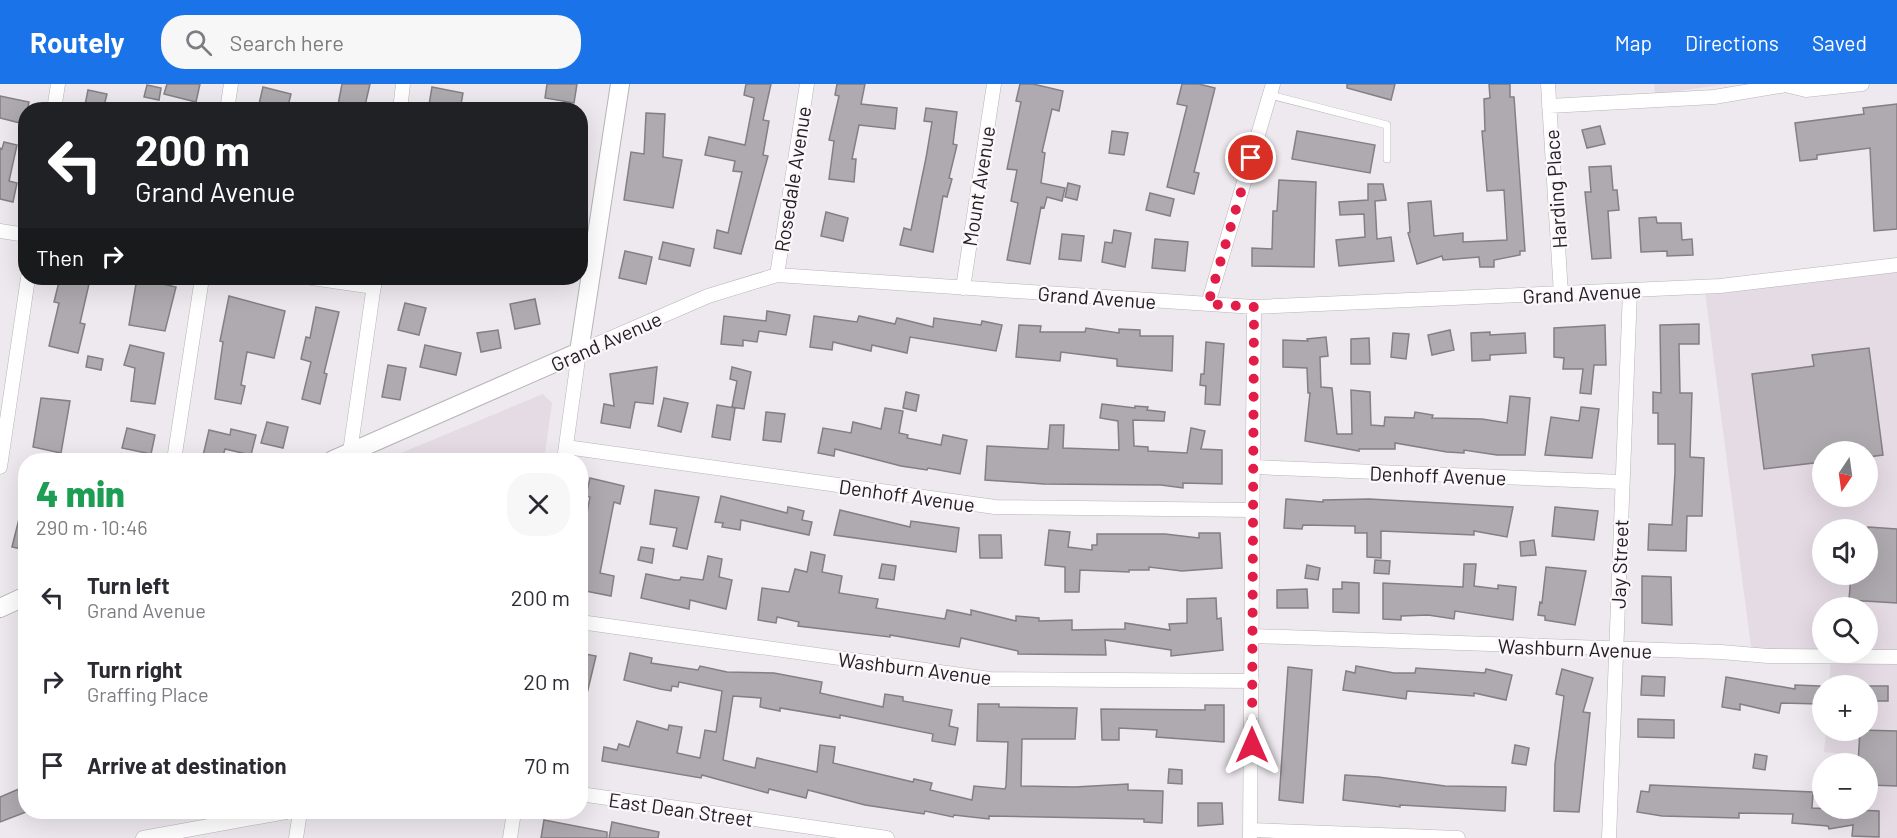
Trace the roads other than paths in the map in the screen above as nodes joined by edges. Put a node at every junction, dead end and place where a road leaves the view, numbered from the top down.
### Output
1 (58, 84) edge
2 (231, 84) edge
3 (403, 84) edge
4 (620, 84) edge
5 (807, 84) edge
6 (994, 84) edge
7 (1548, 84) edge
8 (1862, 84) edge
9 (1790, 85) edge
10 (1271, 89) edge
11 (55, 102) edge
12 (228, 102) edge
13 (401, 102) edge
14 (1549, 105) junction
15 (1387, 159) dead end
16 (0, 231) edge
17 (18, 234) edge
18 (1897, 265) edge
19 (777, 275) junction
20 (27, 285) edge
21 (201, 285) edge
22 (373, 285) edge
23 (963, 288) junction
24 (1630, 291) junction
25 (1561, 294) junction
26 (1208, 304) junction
27 (1254, 307) junction
28 (579, 352) junction
29 (175, 453) edge
30 (345, 453) edge
31 (355, 453) edge
32 (565, 453) edge
33 (588, 457) edge
34 (0, 467) edge
35 (1254, 467) junction
36 (1622, 482) junction
37 (1251, 510) junction
38 (18, 600) edge
39 (0, 608) edge
40 (588, 623) edge
41 (1253, 636) junction
42 (1616, 649) junction
43 (1897, 657) edge
44 (1252, 681) junction
45 (588, 795) edge
46 (248, 819) edge
47 (299, 819) edge
48 (513, 819) edge
49 (1251, 834) edge
50 (143, 838) edge
51 (296, 838) edge
52 (510, 838) edge
53 (887, 838) edge
54 (1458, 838) edge
55 (1609, 838) edge

1 - 11 street
2 - 12 street
3 - 13 street
4 - 28 street
5 - 19 street, Rosedale Avenue
6 - 23 street, Mount Avenue
7 - 14 street, Harding Place
8 - 9 street
9 - 14 street
10 - 15 lane
10 - 26 street
14 - 25 street, Harding Place
16 - 17 street
18 - 24 street, Grand Avenue
19 - 23 street, Grand Avenue
19 - 28 street, Grand Avenue
20 - 34 street
21 - 29 street
22 - 30 street
23 - 26 street, Grand Avenue
24 - 25 street, Grand Avenue
24 - 36 street, Jay Street
25 - 27 street, Grand Avenue
26 - 27 street, Grand Avenue
27 - 35 street
28 - 31 street, Grand Avenue
28 - 32 street
33 - 37 street, Denhoff Avenue
35 - 36 street, Denhoff Avenue
35 - 37 street
36 - 42 street, Jay Street
37 - 41 street
38 - 39 street
40 - 44 street, Washburn Avenue
41 - 42 street, Washburn Avenue
41 - 44 street
42 - 43 street, Washburn Avenue
42 - 55 street, Jay Street
44 - 49 street
45 - 53 street, East Dean Street
46 - 50 street
47 - 51 street
48 - 52 street
49 - 54 street

